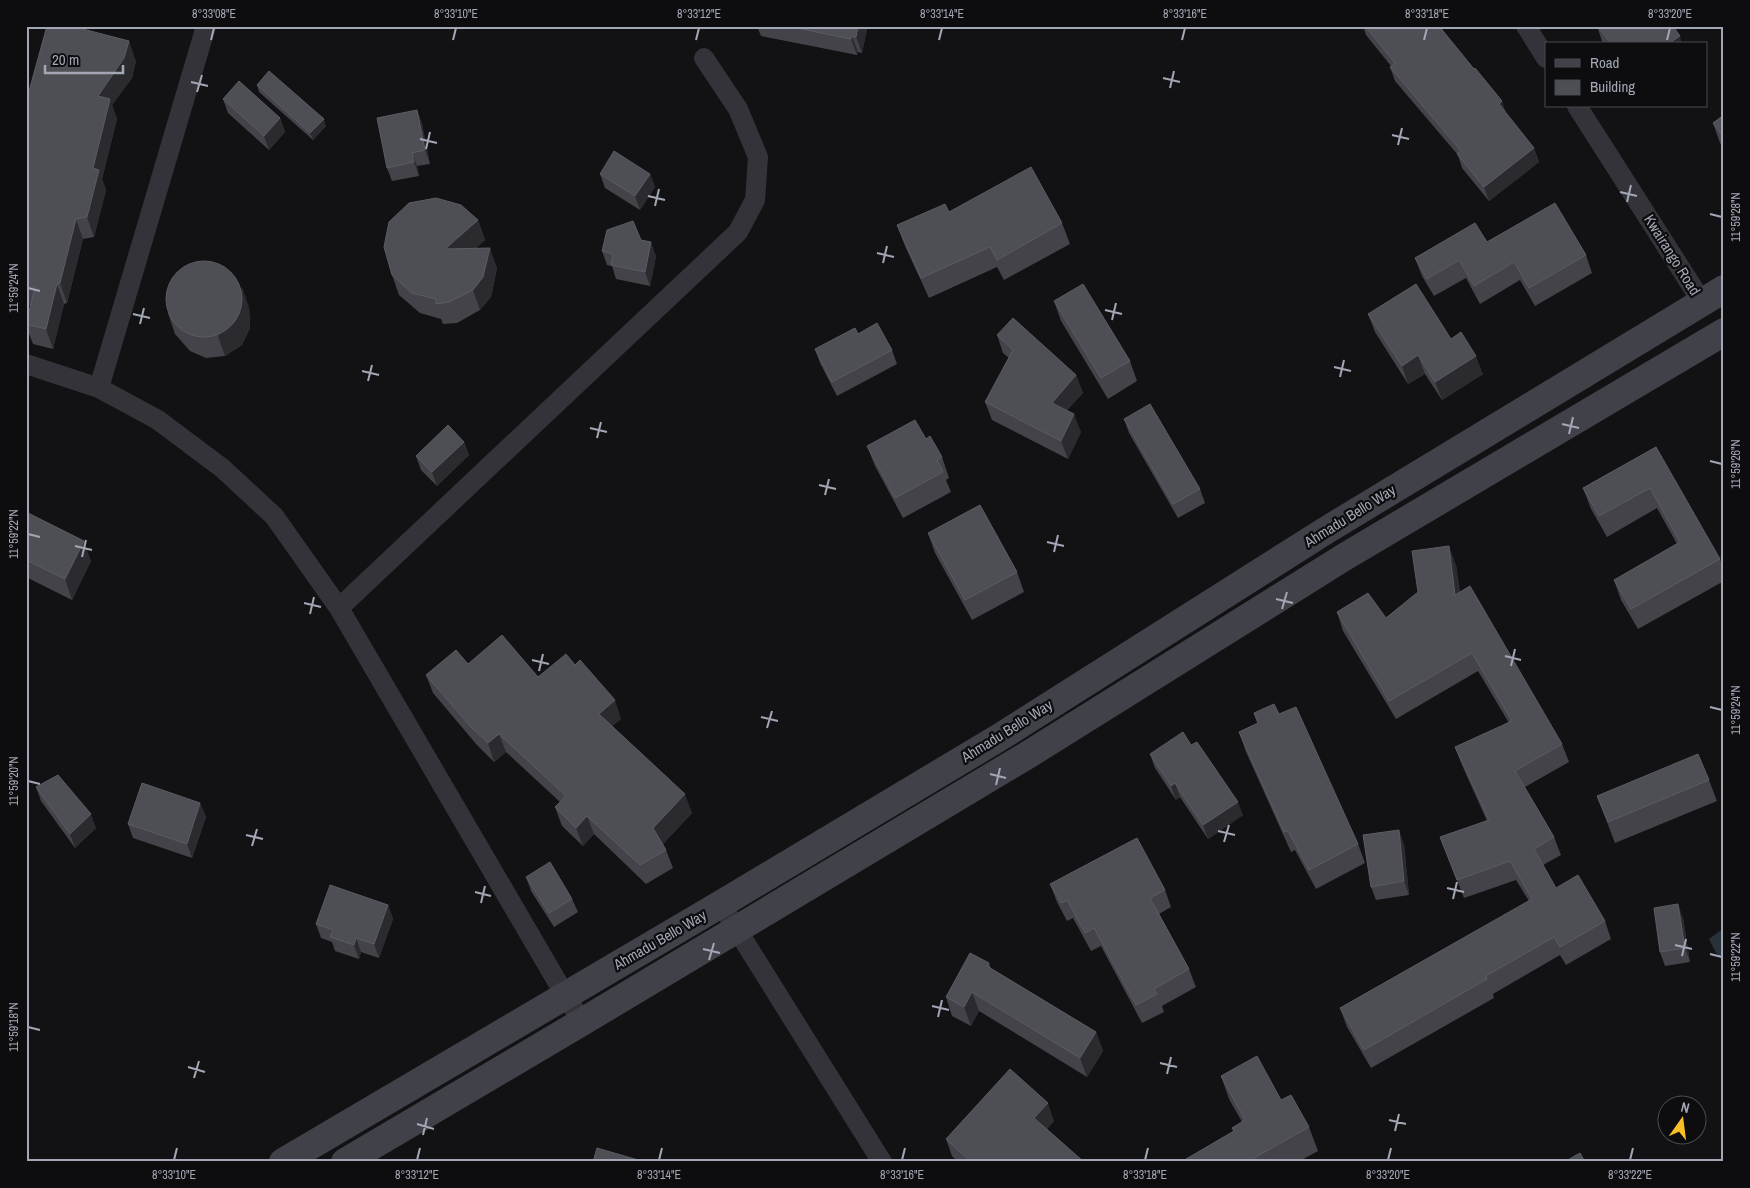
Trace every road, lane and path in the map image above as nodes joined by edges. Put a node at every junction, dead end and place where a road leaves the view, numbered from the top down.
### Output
1 (206, 26) edge
2 (1526, 26) edge
3 (1545, 56) edge
4 (704, 58) dead end
5 (1578, 108) edge
6 (1713, 295) edge
7 (1722, 337) edge
8 (26, 364) edge
9 (99, 388) junction
10 (339, 608) junction
11 (721, 904) junction
12 (738, 929) junction
13 (565, 995) junction
14 (582, 1022) junction
15 (283, 1162) edge
16 (345, 1162) edge
17 (882, 1162) edge

1 - 9 street
2 - 3 street
4 - 10 street
5 - 6 street, Kwairango Road
6 - 11 main road, Ahmadu Bello Way
7 - 12 main road, Ahmadu Bello Way
8 - 9 street
9 - 10 street
10 - 13 street
11 - 12 street
11 - 13 main road, Ahmadu Bello Way
12 - 14 main road, Ahmadu Bello Way
12 - 17 street
13 - 14 street
13 - 15 main road, Ahmadu Bello Way
14 - 16 main road, Ahmadu Bello Way

